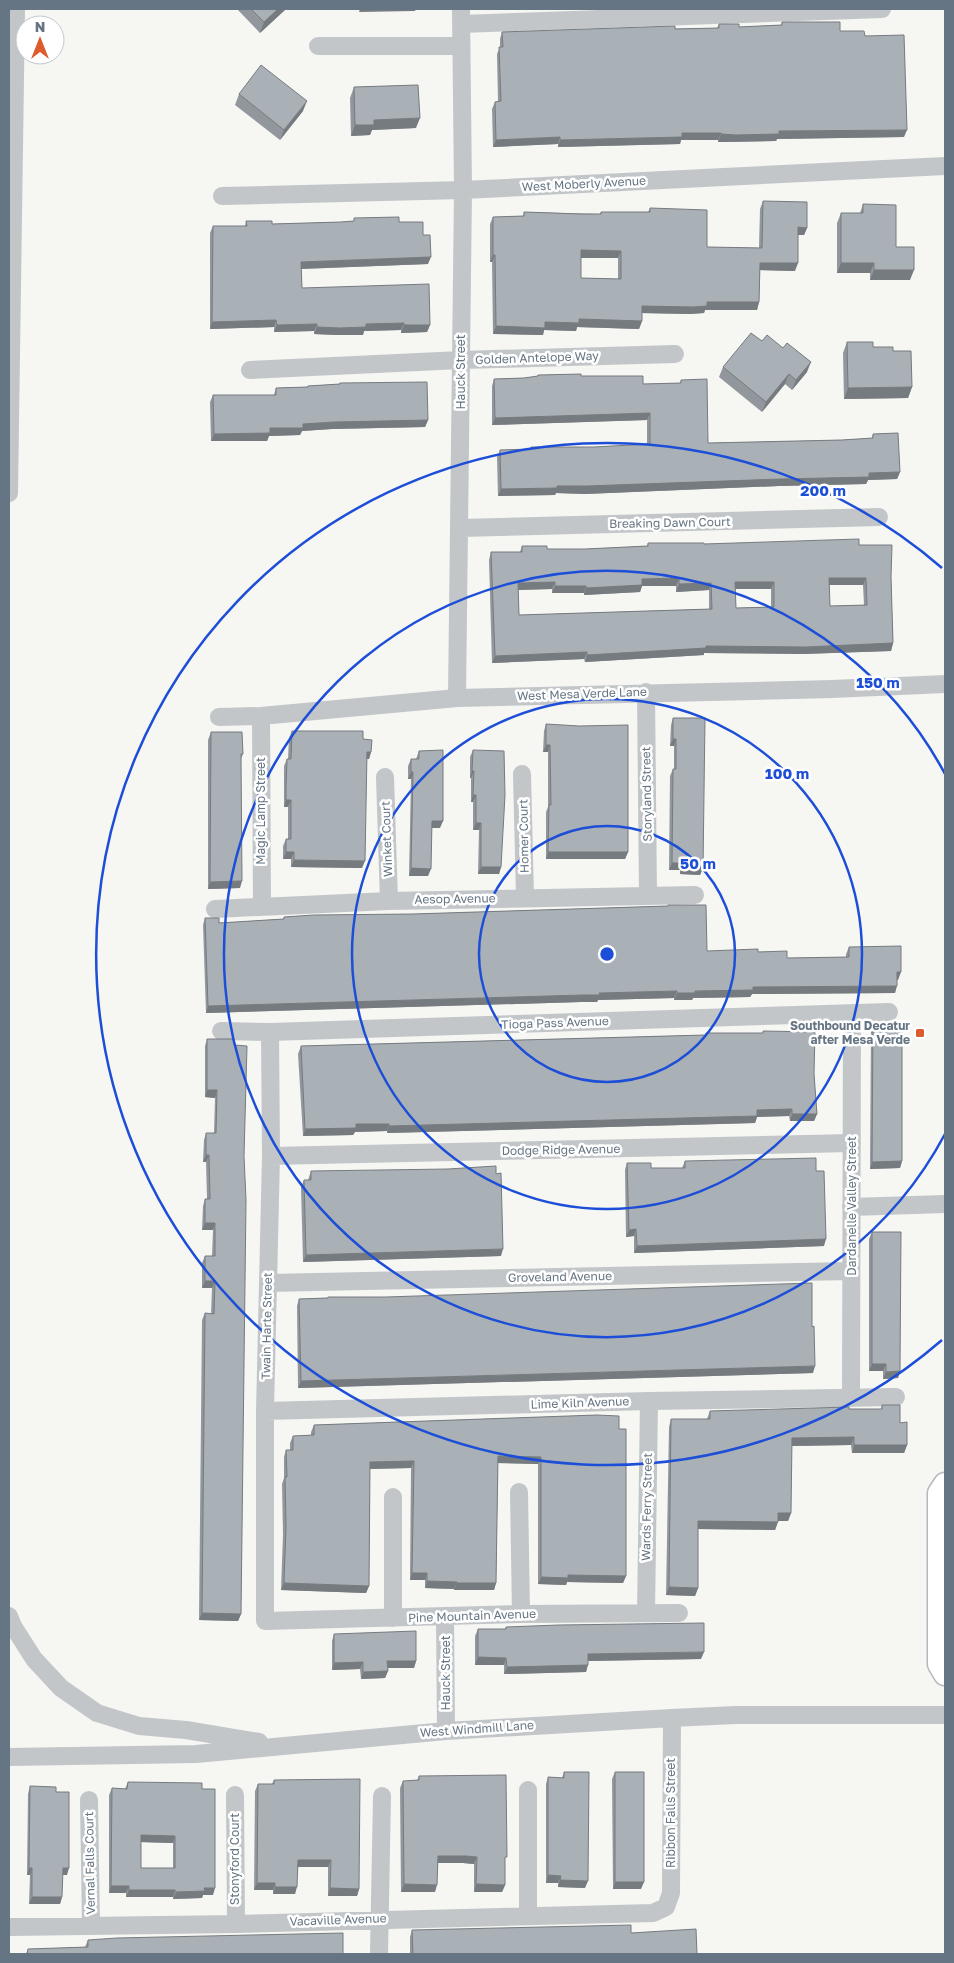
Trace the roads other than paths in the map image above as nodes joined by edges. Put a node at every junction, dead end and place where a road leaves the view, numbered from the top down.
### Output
1 (16, 9) edge
2 (882, 9) edge
3 (461, 17) edge
4 (318, 46) dead end
5 (461, 46) junction
6 (945, 166) edge
7 (463, 190) junction
8 (222, 196) dead end
9 (675, 354) dead end
10 (461, 360) junction
11 (250, 370) dead end
12 (9, 493) edge
13 (879, 517) dead end
14 (460, 528) junction
15 (945, 684) edge
16 (646, 692) junction
17 (456, 698) junction
18 (261, 716) junction
19 (219, 717) dead end
20 (522, 774) dead end
21 (385, 777) dead end
22 (694, 895) dead end
23 (648, 896) junction
24 (525, 898) junction
25 (389, 901) junction
26 (262, 907) junction
27 (215, 909) dead end
28 (888, 1012) dead end
29 (852, 1014) junction
30 (221, 1031) dead end
31 (270, 1032) junction
32 (852, 1143) junction
33 (271, 1156) junction
34 (945, 1204) edge
35 (852, 1207) junction
36 (851, 1271) junction
37 (268, 1282) junction
38 (896, 1397) dead end
39 (851, 1398) junction
40 (649, 1401) junction
41 (265, 1412) junction
42 (945, 1484) edge
43 (519, 1492) dead end
44 (392, 1497) dead end
45 (646, 1613) junction
46 (679, 1613) dead end
47 (522, 1614) junction
48 (9, 1616) edge
49 (446, 1616) junction
50 (393, 1618) junction
51 (265, 1621) joint
52 (945, 1674) edge
53 (945, 1714) edge
54 (672, 1718) junction
55 (446, 1731) junction
56 (284, 1746) junction
57 (9, 1757) edge
58 (528, 1790) dead end
59 (235, 1795) dead end
60 (382, 1796) dead end
61 (89, 1800) dead end
62 (666, 1907) joint
63 (528, 1915) junction
64 (381, 1919) junction
65 (236, 1924) junction
66 (91, 1926) junction
67 (9, 1927) edge
68 (379, 1954) edge

1 - 12 street
2 - 3 street
3 - 5 street, Hauck Street
4 - 5 street
5 - 7 street, Hauck Street
6 - 7 street, West Moberly Avenue
7 - 8 street, West Moberly Avenue
7 - 10 street, Hauck Street
9 - 10 street, Golden Antelope Way
10 - 11 street, Golden Antelope Way
10 - 14 street, Hauck Street
13 - 14 street, Breaking Dawn Court
14 - 17 street, Hauck Street
15 - 16 street, West Mesa Verde Lane
16 - 17 street, West Mesa Verde Lane
16 - 23 street, Storyland Street
17 - 18 street, West Mesa Verde Lane
18 - 19 street, West Mesa Verde Lane
18 - 26 street, Magic Lamp Street
20 - 24 street, Homer Court
21 - 25 street, Winket Court
22 - 23 street, Aesop Avenue
23 - 24 street, Aesop Avenue
24 - 25 street, Aesop Avenue
25 - 26 street, Aesop Avenue
26 - 27 street, Aesop Avenue
28 - 29 street, Tioga Pass Avenue
29 - 31 street, Tioga Pass Avenue
29 - 32 street, Dardanelle Valley Street
30 - 31 street, Tioga Pass Avenue
31 - 33 street, Twain Harte Street
32 - 33 street, Dodge Ridge Avenue
32 - 35 street, Dardanelle Valley Street
33 - 37 street, Twain Harte Street
34 - 35 street
35 - 36 street, Dardanelle Valley Street
36 - 37 street, Groveland Avenue
36 - 39 street, Dardanelle Valley Street
37 - 41 street, Twain Harte Street
38 - 39 street, Lime Kiln Avenue
39 - 40 street, Lime Kiln Avenue
40 - 41 street, Lime Kiln Avenue
40 - 45 street, Wards Ferry Street
41 - 51 street, Twain Harte Street
42 - 52 main road
43 - 47 street
44 - 50 street
45 - 46 street, Pine Mountain Avenue
45 - 47 street, Pine Mountain Avenue
47 - 49 street, Pine Mountain Avenue
48 - 56 street
49 - 50 street, Pine Mountain Avenue
49 - 55 street, Hauck Street
50 - 51 street, Pine Mountain Avenue
53 - 54 street, West Windmill Lane
54 - 55 street, West Windmill Lane
54 - 62 street, Ribbon Falls Street
55 - 56 street, West Windmill Lane
56 - 57 street, West Windmill Lane
58 - 63 street
59 - 65 street, Stonyford Court
60 - 64 street
61 - 66 street, Vernal Falls Court
62 - 63 street, Vacaville Avenue
63 - 64 street, Vacaville Avenue
64 - 65 street, Vacaville Avenue
64 - 68 street
65 - 66 street, Vacaville Avenue
66 - 67 street, Vacaville Avenue

